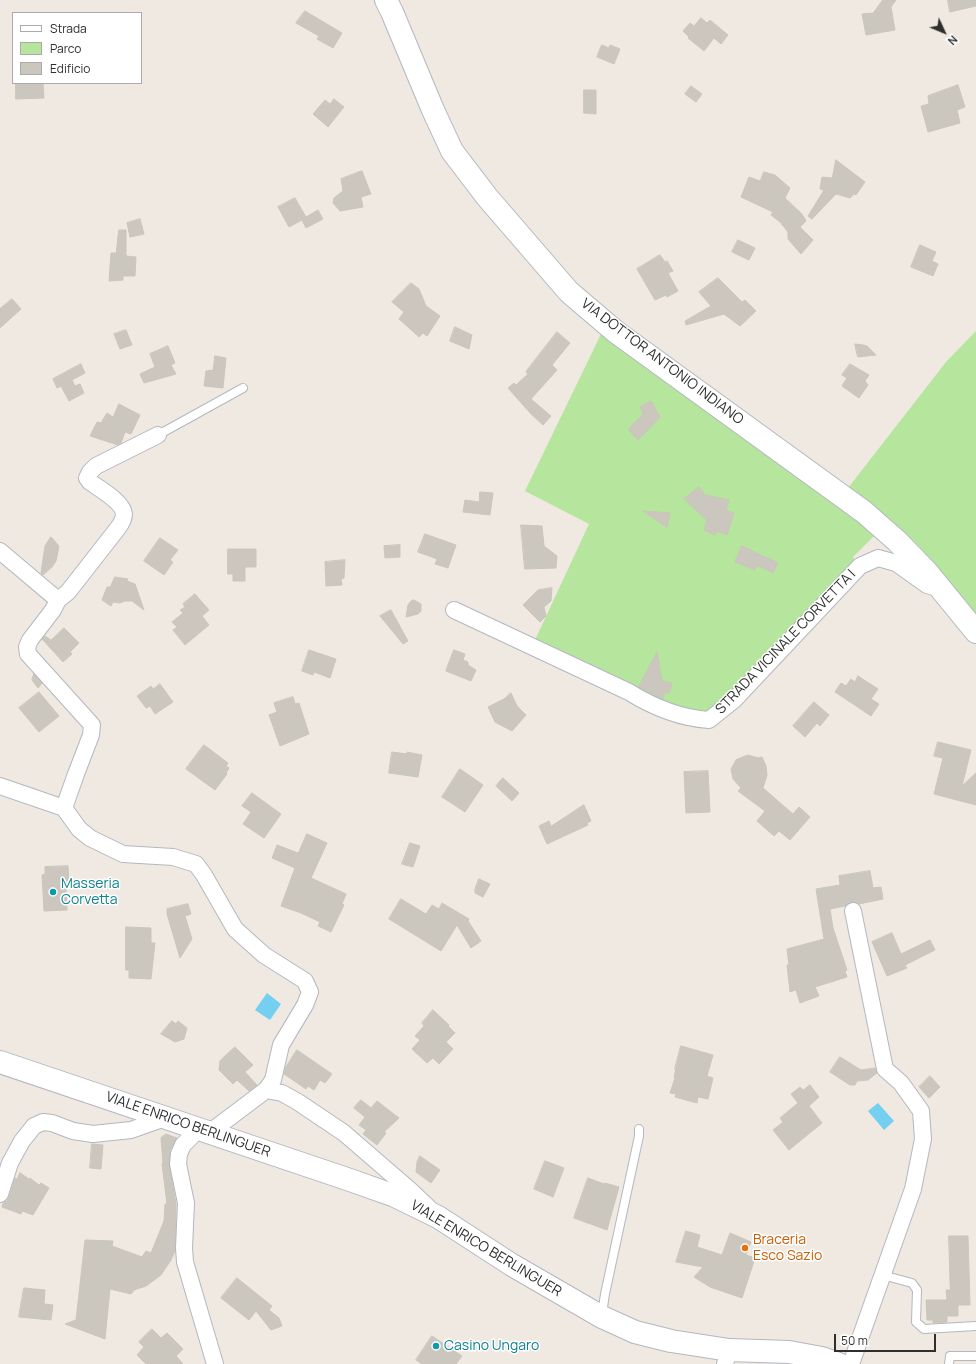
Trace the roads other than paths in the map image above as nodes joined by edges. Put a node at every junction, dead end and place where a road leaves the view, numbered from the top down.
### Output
1 (386, 0) edge
2 (243, 388) dead end
3 (158, 435) joint
4 (0, 551) edge
5 (940, 588) junction
6 (58, 600) junction
7 (454, 610) dead end
8 (976, 632) edge
9 (0, 786) edge
10 (64, 808) junction
11 (853, 911) dead end
12 (0, 1062) edge
13 (266, 1090) junction
14 (165, 1118) junction
15 (639, 1129) dead end
16 (204, 1131) junction
17 (0, 1194) edge
18 (438, 1217) junction
19 (882, 1275) junction
20 (602, 1317) junction
21 (976, 1326) edge
22 (976, 1356) edge
23 (727, 1357) edge
24 (215, 1364) edge
25 (839, 1364) edge
26 (851, 1364) edge
27 (949, 1364) edge

1 - 5 main road, VIA DOTTOR ANTONIO INDIANO
2 - 3 lane
3 - 6 street
4 - 6 street
5 - 7 street, STRADA VICINALE CORVETTA I
5 - 8 main road, VIA DOTTOR ANTONIO INDIANO
6 - 10 street
9 - 10 street
10 - 13 street
11 - 19 street
12 - 14 main road, VIALE ENRICO BERLINGUER
13 - 16 street
13 - 18 street
14 - 16 main road, VIALE ENRICO BERLINGUER
14 - 17 street
15 - 20 lane
16 - 18 main road, VIALE ENRICO BERLINGUER
16 - 24 street
18 - 20 main road, VIALE ENRICO BERLINGUER
19 - 21 lane
19 - 26 street
20 - 23 main road, VIALE ENRICO BERLINGUER
22 - 27 lane
23 - 25 main road, VIALE ENRICO BERLINGUER

